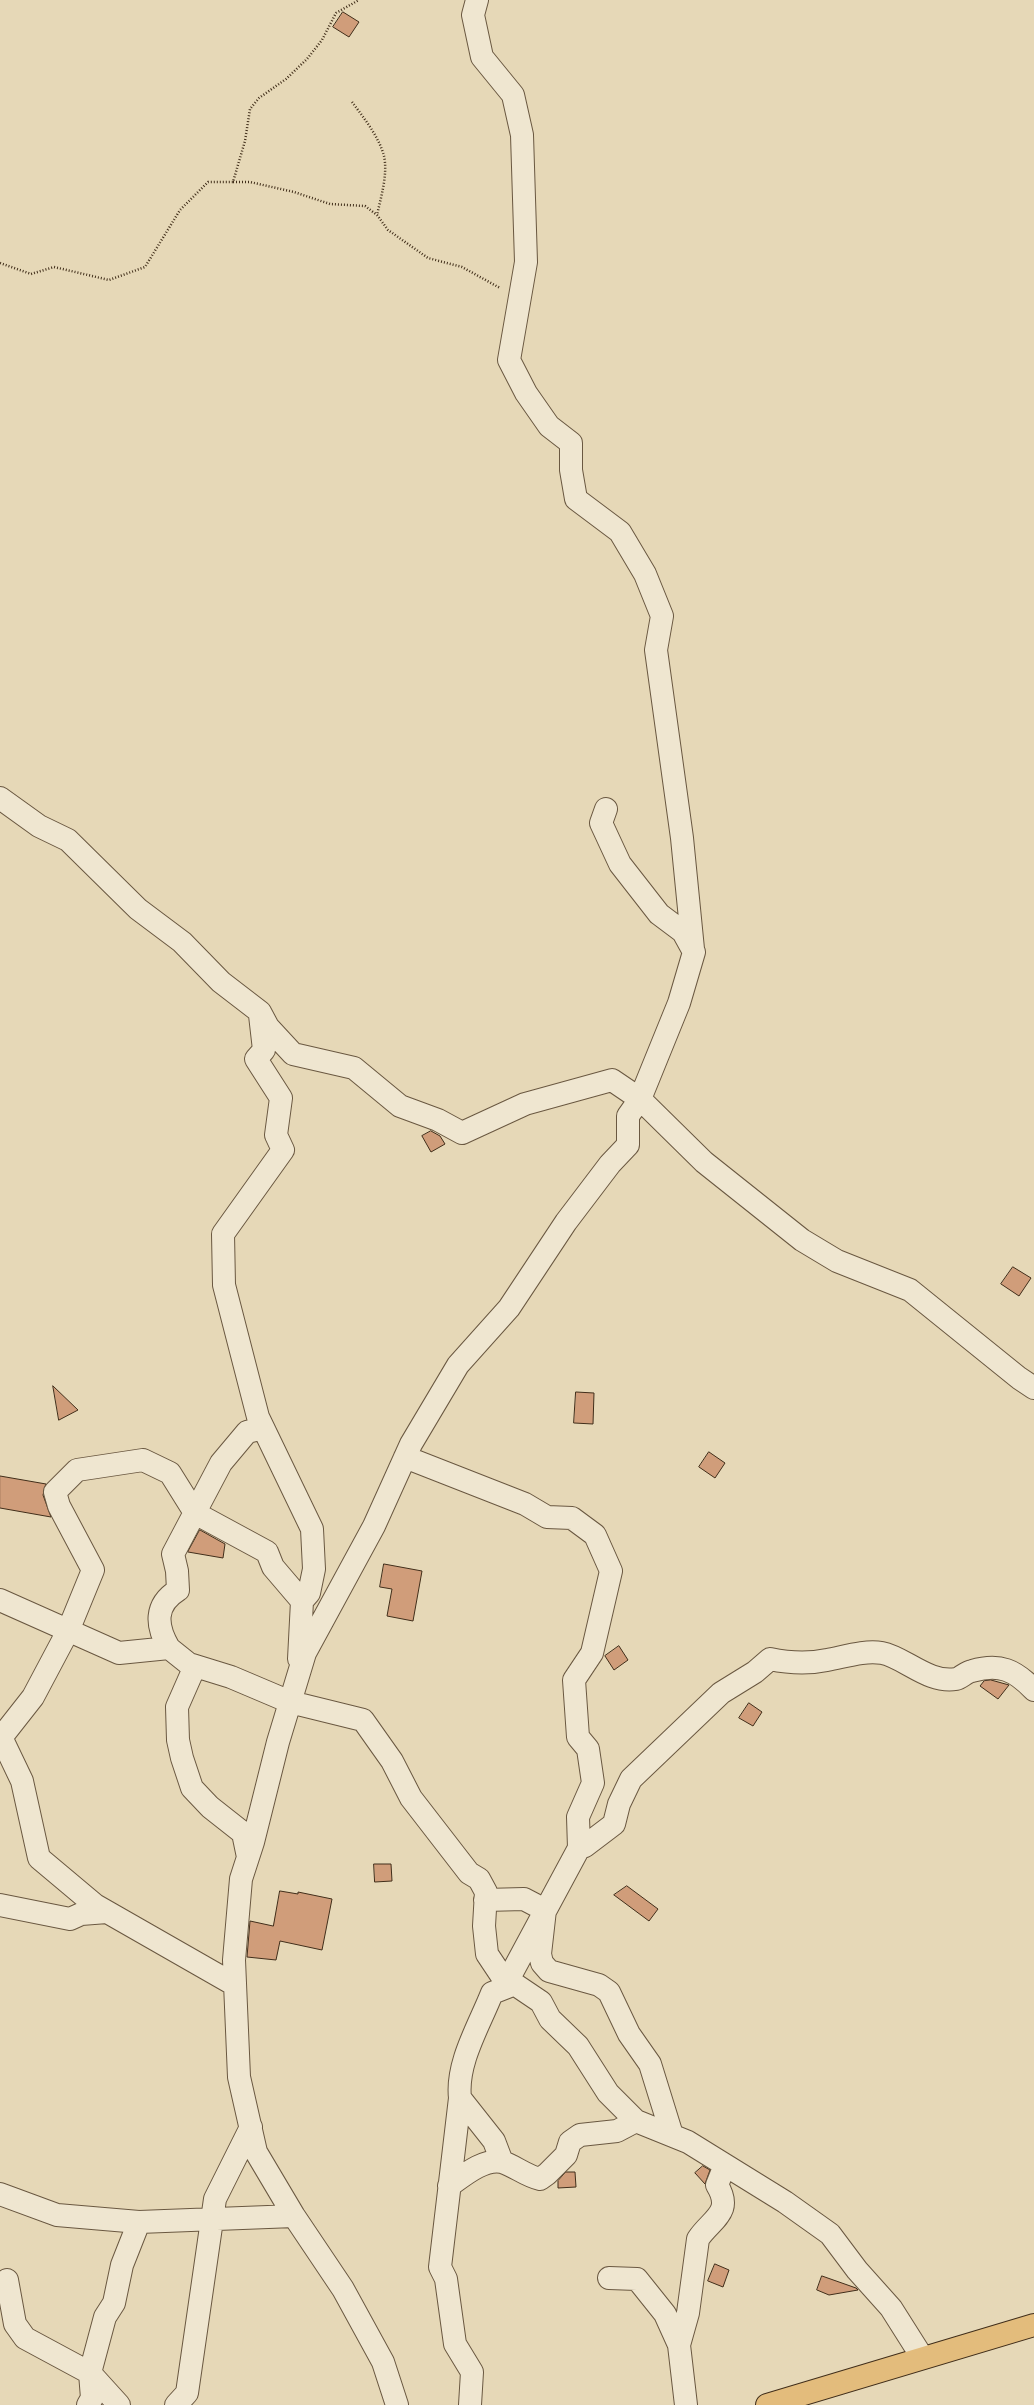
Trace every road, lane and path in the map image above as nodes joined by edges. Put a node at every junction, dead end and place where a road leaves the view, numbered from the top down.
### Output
1 (359, 0) edge
2 (477, 0) edge
3 (352, 102) dead end
4 (233, 182) junction
5 (377, 215) junction
6 (0, 263) edge
7 (519, 299) junction
8 (0, 798) edge
9 (606, 809) dead end
10 (694, 952) junction
11 (260, 1012) junction
12 (640, 1099) junction
13 (1034, 1388) edge
14 (263, 1428) junction
15 (406, 1457) junction
16 (194, 1513) junction
17 (0, 1600) edge
18 (302, 1601) junction
19 (68, 1631) junction
20 (169, 1648) junction
21 (195, 1666) junction
22 (299, 1674) junction
23 (1034, 1690) edge
24 (290, 1702) junction
25 (0, 1737) edge
26 (579, 1848) junction
27 (248, 1857) junction
28 (485, 1900) junction
29 (0, 1905) edge
30 (545, 1910) junction
31 (107, 1912) junction
32 (511, 1982) junction
33 (235, 1985) junction
34 (460, 2098) junction
35 (636, 2120) junction
36 (250, 2127) junction
37 (672, 2135) junction
38 (502, 2162) junction
39 (725, 2165) junction
40 (450, 2186) junction
41 (0, 2194) edge
42 (294, 2216) junction
43 (213, 2219) junction
44 (139, 2222) junction
45 (609, 2278) dead end
46 (7, 2280) dead end
47 (1034, 2324) edge
48 (0, 2334) edge
49 (25, 2338) junction
50 (679, 2345) junction
51 (922, 2357) junction
52 (90, 2373) junction
53 (88, 2405) edge
54 (120, 2405) edge
55 (176, 2405) edge
56 (397, 2405) edge
57 (470, 2405) edge
58 (686, 2405) edge
59 (767, 2405) edge

1 - 4 path
2 - 7 street
3 - 5 path
4 - 5 path
4 - 6 path
5 - 7 path
7 - 10 street
8 - 11 street
9 - 10 street
10 - 12 street
11 - 12 street
11 - 14 street
12 - 13 street
12 - 15 street
14 - 16 street
14 - 18 street
15 - 22 street
15 - 26 street
16 - 18 street
16 - 19 street
16 - 20 street
17 - 19 street
18 - 22 street
19 - 20 street
19 - 25 street
20 - 21 street
21 - 24 street
21 - 27 street
22 - 24 street
23 - 26 street
24 - 27 street
24 - 28 street
25 - 31 street
26 - 30 street
27 - 33 street
28 - 30 street
28 - 32 street
29 - 31 street
30 - 32 street
30 - 37 street
31 - 33 street
32 - 34 street
32 - 35 street
33 - 36 street
34 - 38 street
34 - 40 street
35 - 37 street
35 - 38 street
36 - 42 street
36 - 43 street
37 - 39 street
38 - 40 street
39 - 50 street
39 - 51 street
40 - 57 street
41 - 44 street
42 - 43 street
42 - 56 street
43 - 44 street
43 - 55 street
44 - 52 street
45 - 50 street
46 - 49 street
47 - 51 main road
48 - 49 street
49 - 52 street
50 - 58 street
51 - 59 main road
52 - 53 street
52 - 54 street

